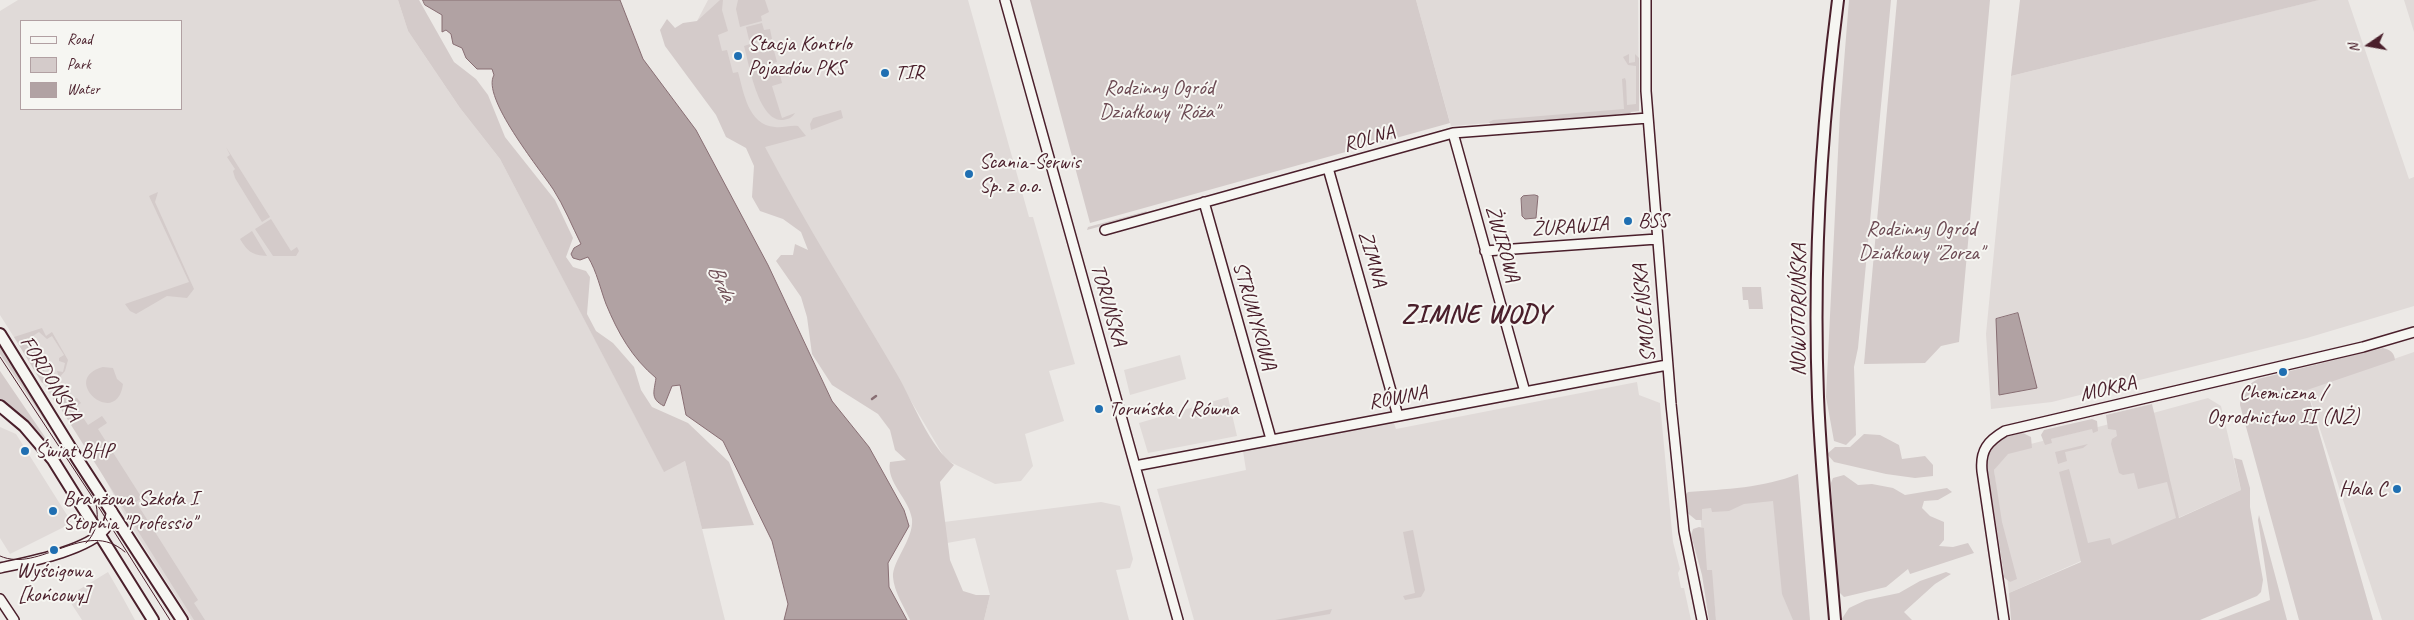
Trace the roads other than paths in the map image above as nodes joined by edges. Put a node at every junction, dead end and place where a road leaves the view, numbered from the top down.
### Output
1 (1005, 0) edge
2 (1646, 0) edge
3 (1838, 0) edge
4 (1648, 118) junction
5 (1453, 133) junction
6 (1328, 168) junction
7 (1204, 202) junction
8 (1105, 230) dead end
9 (1657, 239) junction
10 (1486, 251) junction
11 (2414, 332) edge
12 (0, 334) edge
13 (1667, 365) junction
14 (1525, 392) junction
15 (0, 406) edge
16 (1398, 416) junction
17 (1271, 439) junction
18 (1135, 466) junction
19 (112, 511) junction
20 (100, 534) junction
21 (0, 568) edge
22 (0, 598) edge
23 (14, 620) edge
24 (153, 620) edge
25 (182, 620) edge
26 (1178, 620) edge
27 (1702, 620) edge
28 (1835, 620) edge
29 (2004, 620) edge

1 - 18 street, TORUŃSKA
2 - 4 street, SMOLEŃSKA
3 - 28 main road, NOWOTORUŃSKA
4 - 5 street, ROLNA
4 - 9 street, SMOLEŃSKA
5 - 6 street, ROLNA
5 - 10 street, ŻWIROWA
6 - 7 street, ROLNA
6 - 16 street, ZIMNA
7 - 8 street, ROLNA
7 - 17 street, STRUMYKOWA
9 - 10 street, ŻURAWIA
9 - 13 street, SMOLEŃSKA
10 - 14 street, ŻWIROWA
11 - 29 street, MOKRA
12 - 19 main road, FORDOŃSKA
13 - 14 street, RÓWNA
13 - 27 street, SMOLEŃSKA
14 - 16 street, RÓWNA
15 - 20 main road, FORDOŃSKA
16 - 17 street, RÓWNA
17 - 18 street, RÓWNA
18 - 26 street, TORUŃSKA
19 - 20 street
19 - 25 main road, FORDOŃSKA
20 - 21 street
20 - 24 main road, FORDOŃSKA
22 - 23 street

